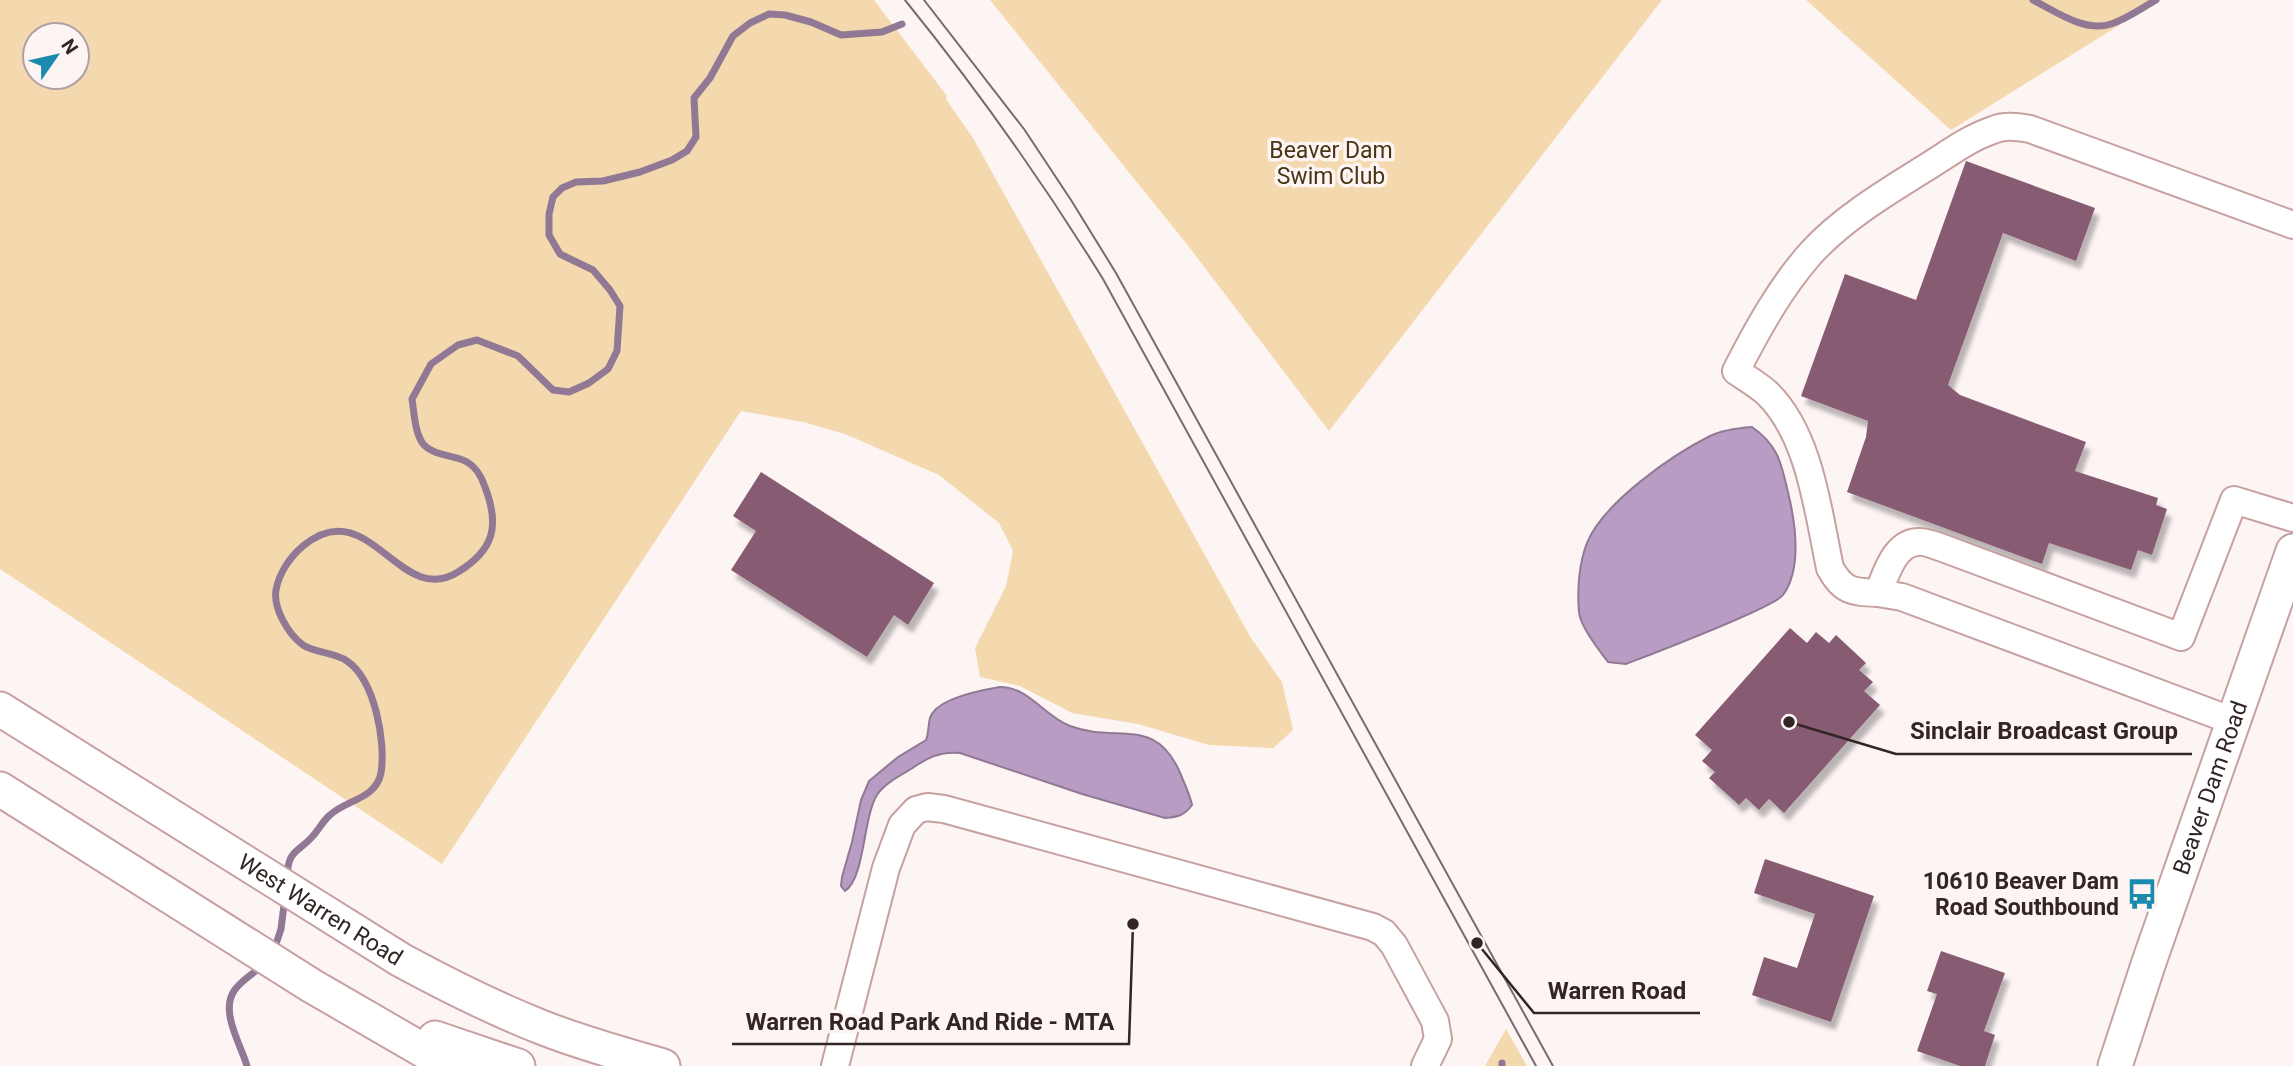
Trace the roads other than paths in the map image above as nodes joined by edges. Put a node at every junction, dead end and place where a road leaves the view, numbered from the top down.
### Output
1 (2293, 225) edge
2 (2293, 517) edge
3 (2293, 551) edge
4 (1878, 593) junction
5 (0, 709) edge
6 (2233, 721) junction
7 (0, 789) edge
8 (360, 1013) junction
9 (458, 1066) edge
10 (518, 1066) edge
11 (663, 1066) edge
12 (835, 1066) edge
13 (1425, 1066) edge
14 (2115, 1066) edge

1 - 4 lane
2 - 4 lane
3 - 6 main road, Beaver Dam Road
4 - 6 lane
5 - 11 main road, West Warren Road
6 - 14 main road, Beaver Dam Road
7 - 8 main road
8 - 9 main road
8 - 10 main road
12 - 13 lane

